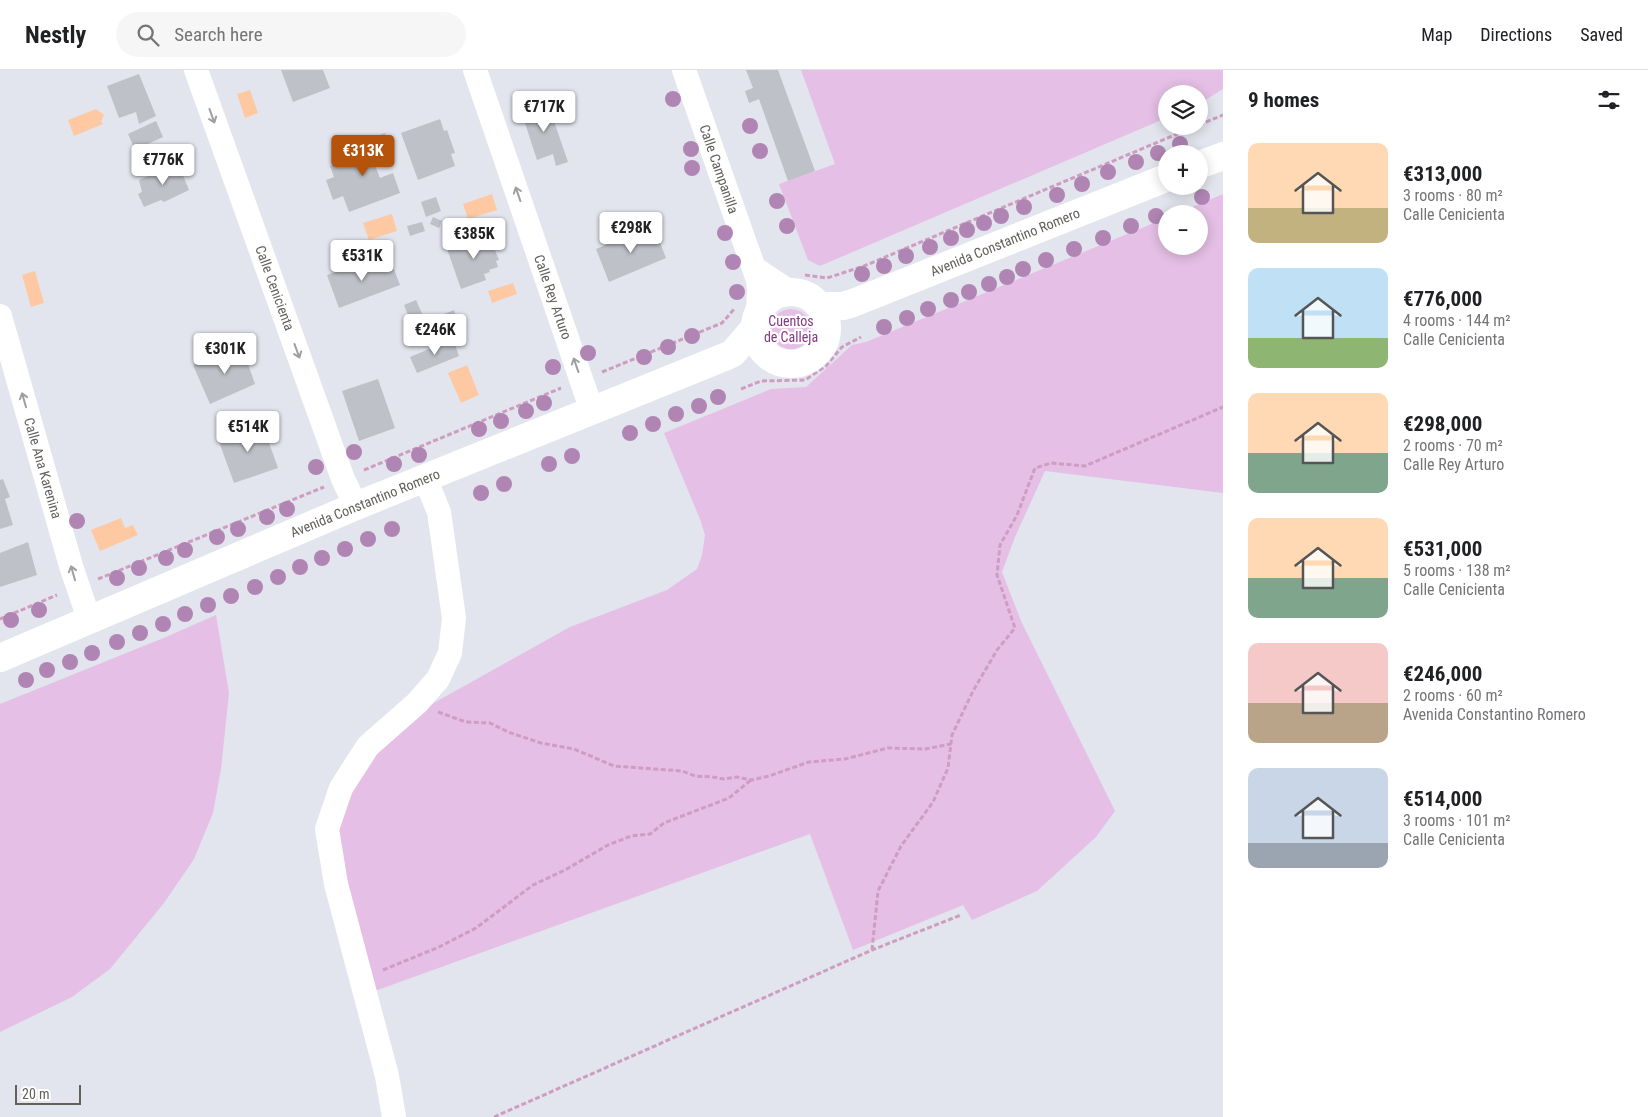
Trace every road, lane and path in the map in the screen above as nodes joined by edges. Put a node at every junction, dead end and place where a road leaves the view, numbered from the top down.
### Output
1 (196, 70) edge
2 (475, 70) edge
3 (684, 70) edge
4 (1223, 115) edge
5 (1208, 121) edge
6 (1223, 156) edge
7 (1208, 162) edge
8 (1158, 181) edge
9 (754, 268) junction
10 (790, 292) junction
11 (830, 314) junction
12 (0, 316) edge
13 (757, 320) junction
14 (861, 337) dead end
15 (733, 353) junction
16 (768, 355) junction
17 (741, 389) dead end
18 (1223, 406) edge
19 (592, 411) junction
20 (425, 478) junction
21 (356, 506) junction
22 (89, 619) junction
23 (0, 658) edge
24 (417, 703) junction
25 (951, 744) junction
26 (752, 780) junction
27 (961, 915) dead end
28 (872, 950) junction
29 (361, 978) junction
30 (394, 1117) edge
31 (494, 1117) edge

1 -> 21 street, Calle Cenicienta
19 -> 2 street, Calle Rey Arturo
3 - 9 street, Calle Campanilla
4 - 5 path
6 - 7 street
8 - 11 street, Avenida Constantino Romero
9 - 10 street
9 - 13 street, Calle Campanilla
10 - 11 street
10 - 13 street
11 - 16 street
22 -> 12 street, Calle Ana Karenina
13 - 15 street, Avenida Constantino Romero
13 - 16 street
14 - 17 path
15 - 16 street, Avenida Constantino Romero
15 - 19 street, Avenida Constantino Romero
18 - 25 path
19 - 20 street, Avenida Constantino Romero
20 - 21 street, Avenida Constantino Romero
20 - 24 street
21 - 22 street, Avenida Constantino Romero
22 - 23 street, Avenida Constantino Romero
24 - 26 path
24 - 29 street
25 - 26 path
25 - 28 path
26 - 29 path
27 - 28 path
28 - 31 path
29 - 30 street

